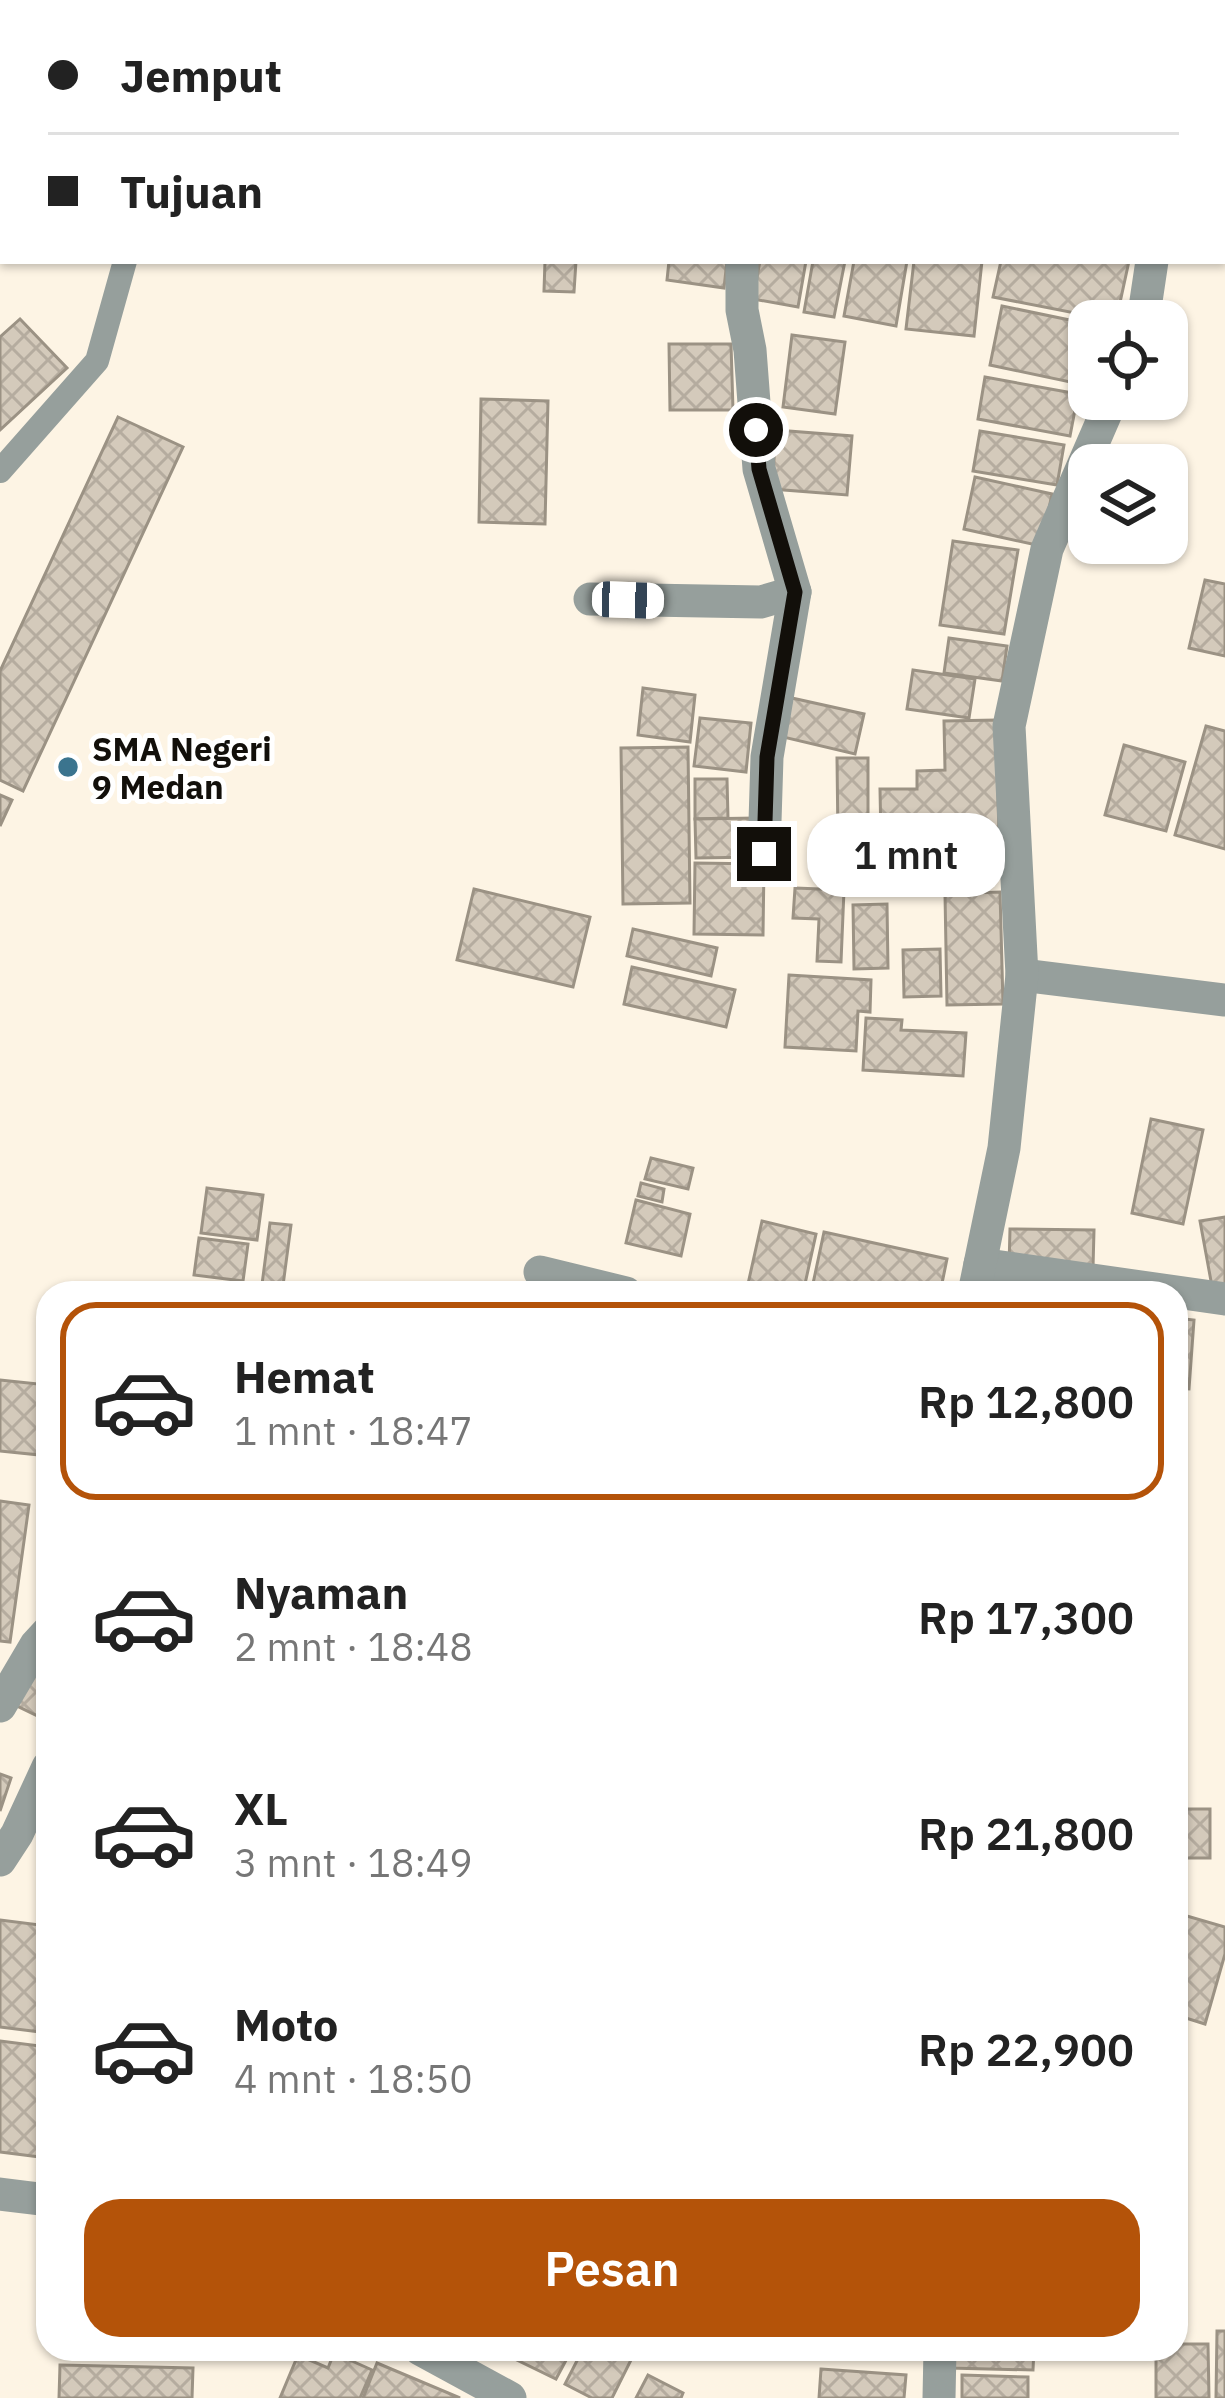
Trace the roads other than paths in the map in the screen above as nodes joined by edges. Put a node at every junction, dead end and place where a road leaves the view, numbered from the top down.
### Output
1 (124, 264) edge
2 (742, 264) edge
3 (1152, 264) edge
4 (1146, 300) edge
5 (1103, 420) edge
6 (0, 471) edge
7 (795, 592) junction
8 (590, 599) dead end
9 (764, 854) dead end
10 (1022, 975) junction
11 (1225, 1000) edge
12 (540, 1272) dead end
13 (977, 1279) edge
14 (577, 1281) edge
15 (1188, 1296) edge
16 (1225, 1299) edge
17 (36, 1645) edge
18 (0, 1706) edge
19 (36, 1793) edge
20 (0, 1859) edge
21 (0, 2194) edge
22 (36, 2198) edge
23 (442, 2361) edge
24 (940, 2361) edge
25 (510, 2398) edge
26 (939, 2398) edge

1 - 6 lane
2 - 7 street
3 - 4 street
5 - 10 street
7 - 8 street
7 - 9 street
10 - 11 street
10 - 13 street
12 - 14 street
15 - 16 street
17 - 18 street
19 - 20 street
21 - 22 street
23 - 25 street
24 - 26 street

